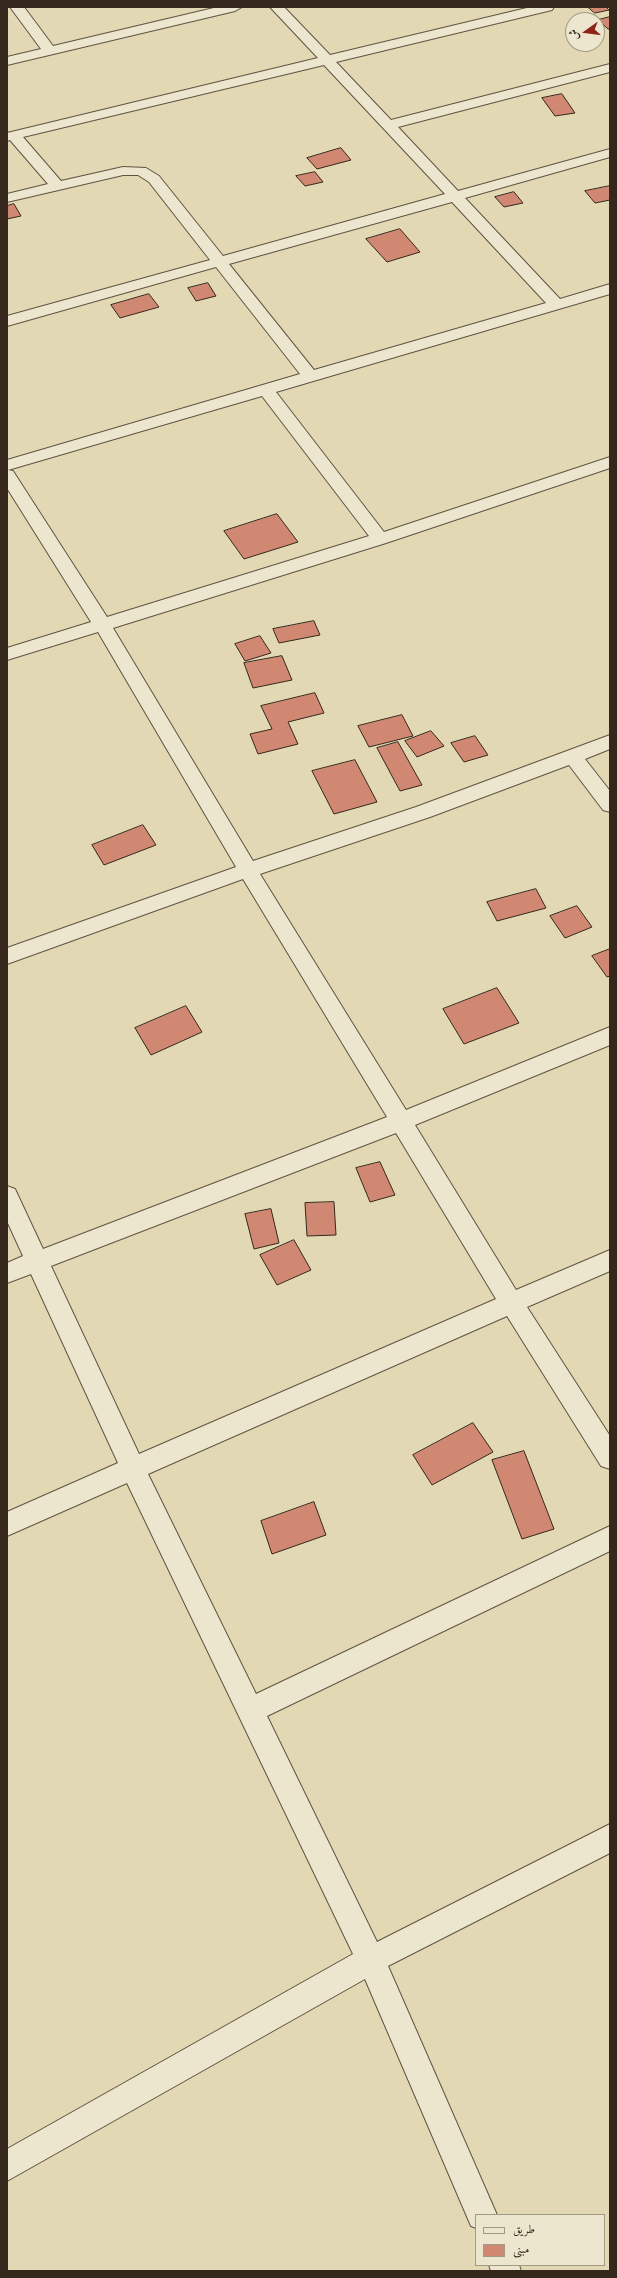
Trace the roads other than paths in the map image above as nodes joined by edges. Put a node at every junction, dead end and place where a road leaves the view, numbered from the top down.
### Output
1 (17, 7) edge
2 (235, 7) edge
3 (277, 7) edge
4 (540, 8) edge
5 (50, 51) junction
6 (328, 60) junction
7 (7, 61) edge
8 (610, 68) edge
9 (389, 125) junction
10 (10, 136) edge
11 (610, 153) edge
12 (56, 185) junction
13 (454, 196) junction
14 (7, 198) edge
15 (219, 262) junction
16 (610, 289) edge
17 (557, 305) junction
18 (7, 321) edge
19 (311, 376) junction
20 (266, 390) junction
21 (610, 462) edge
22 (7, 465) edge
23 (7, 475) edge
24 (380, 539) junction
25 (102, 624) junction
26 (7, 654) edge
27 (610, 742) edge
28 (572, 755) junction
29 (610, 805) edge
30 (248, 870) junction
31 (7, 956) edge
32 (610, 1036) edge
33 (402, 1121) junction
34 (7, 1196) edge
35 (610, 1260) edge
36 (37, 1261) junction
37 (7, 1273) edge
38 (512, 1304) junction
39 (610, 1458) edge
40 (133, 1469) junction
41 (7, 1524) edge
42 (610, 1538) edge
43 (249, 1711) junction
44 (610, 1838) edge
45 (371, 1960) junction
46 (7, 2166) edge
47 (482, 2214) edge

1 - 5 street
2 - 5 street
3 - 6 street
4 - 6 street
5 - 7 street
6 - 9 street
6 - 10 street
8 - 9 street
9 - 13 street
10 - 12 street
11 - 13 street
12 - 14 street
12 - 15 street
13 - 15 street
13 - 17 street
15 - 18 street
15 - 19 street
16 - 17 street
17 - 19 street
19 - 20 street
20 - 22 street
20 - 24 street
21 - 24 street
23 - 25 street
24 - 25 street
25 - 26 street
25 - 30 street
27 - 28 street
28 - 29 street
28 - 30 street
30 - 31 street
30 - 33 street
32 - 33 street
33 - 36 street
33 - 38 street
34 - 36 street
35 - 38 street
36 - 37 street
36 - 40 street
38 - 39 street
38 - 40 street
40 - 41 street
40 - 43 street
42 - 43 street
43 - 45 street
44 - 45 street
45 - 46 street
45 - 47 street

